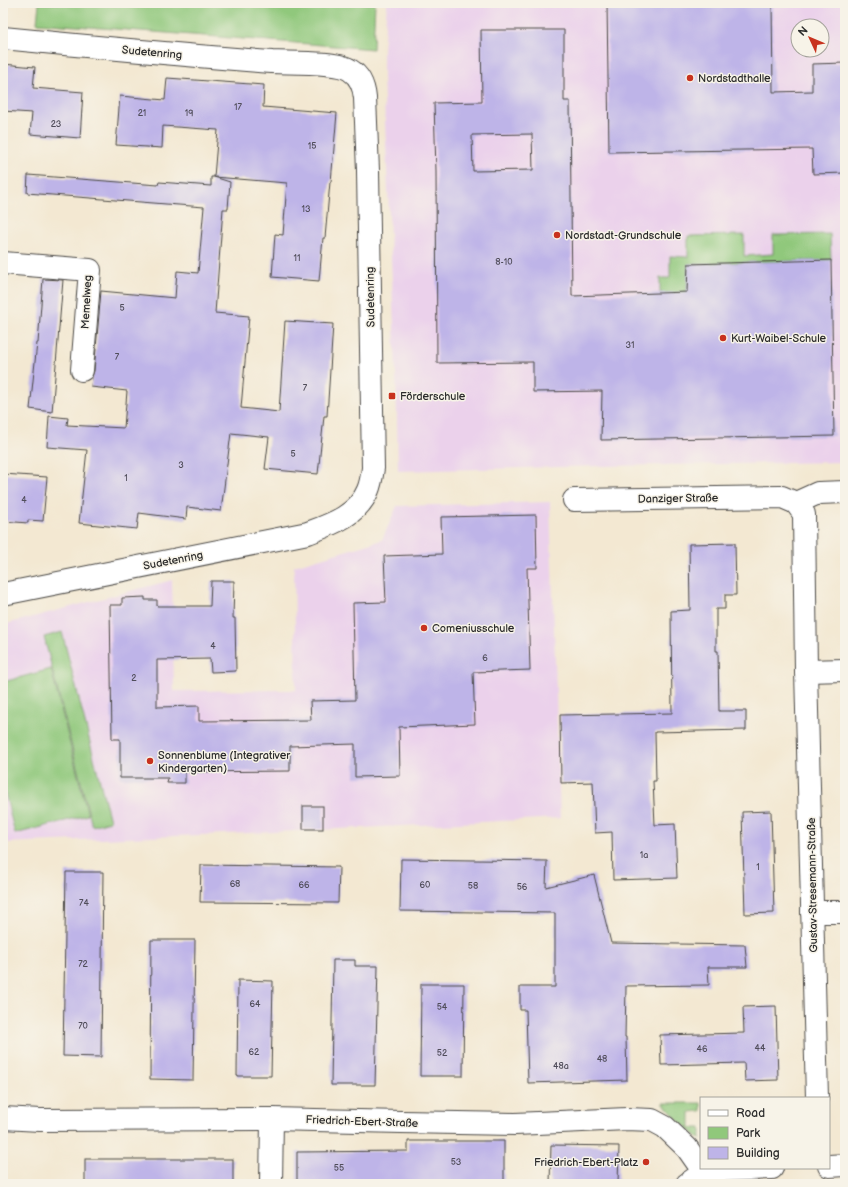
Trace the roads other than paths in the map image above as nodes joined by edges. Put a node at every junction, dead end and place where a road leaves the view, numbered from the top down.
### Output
1 (3, 38) edge
2 (3, 263) edge
3 (82, 370) dead end
4 (845, 492) edge
5 (574, 500) dead end
6 (789, 500) junction
7 (3, 594) edge
8 (845, 670) edge
9 (806, 671) junction
10 (812, 912) junction
11 (845, 912) edge
12 (817, 1097) edge
13 (3, 1118) edge
14 (272, 1118) junction
15 (845, 1165) edge
16 (830, 1166) edge
17 (746, 1169) edge
18 (698, 1173) edge
19 (271, 1184) edge

1 - 7 street, Sudetenring
2 - 3 street, Memelweg
4 - 6 street
5 - 6 street, Danziger Straße
6 - 9 street, Gustav-Stresemann-Straße
8 - 9 street
9 - 10 street, Gustav-Stresemann-Straße
10 - 11 street
10 - 12 street, Gustav-Stresemann-Straße
13 - 14 street, Friedrich-Ebert-Straße
14 - 18 street, Friedrich-Ebert-Straße
14 - 19 street
15 - 16 street
17 - 18 street, Friedrich-Ebert-Straße

